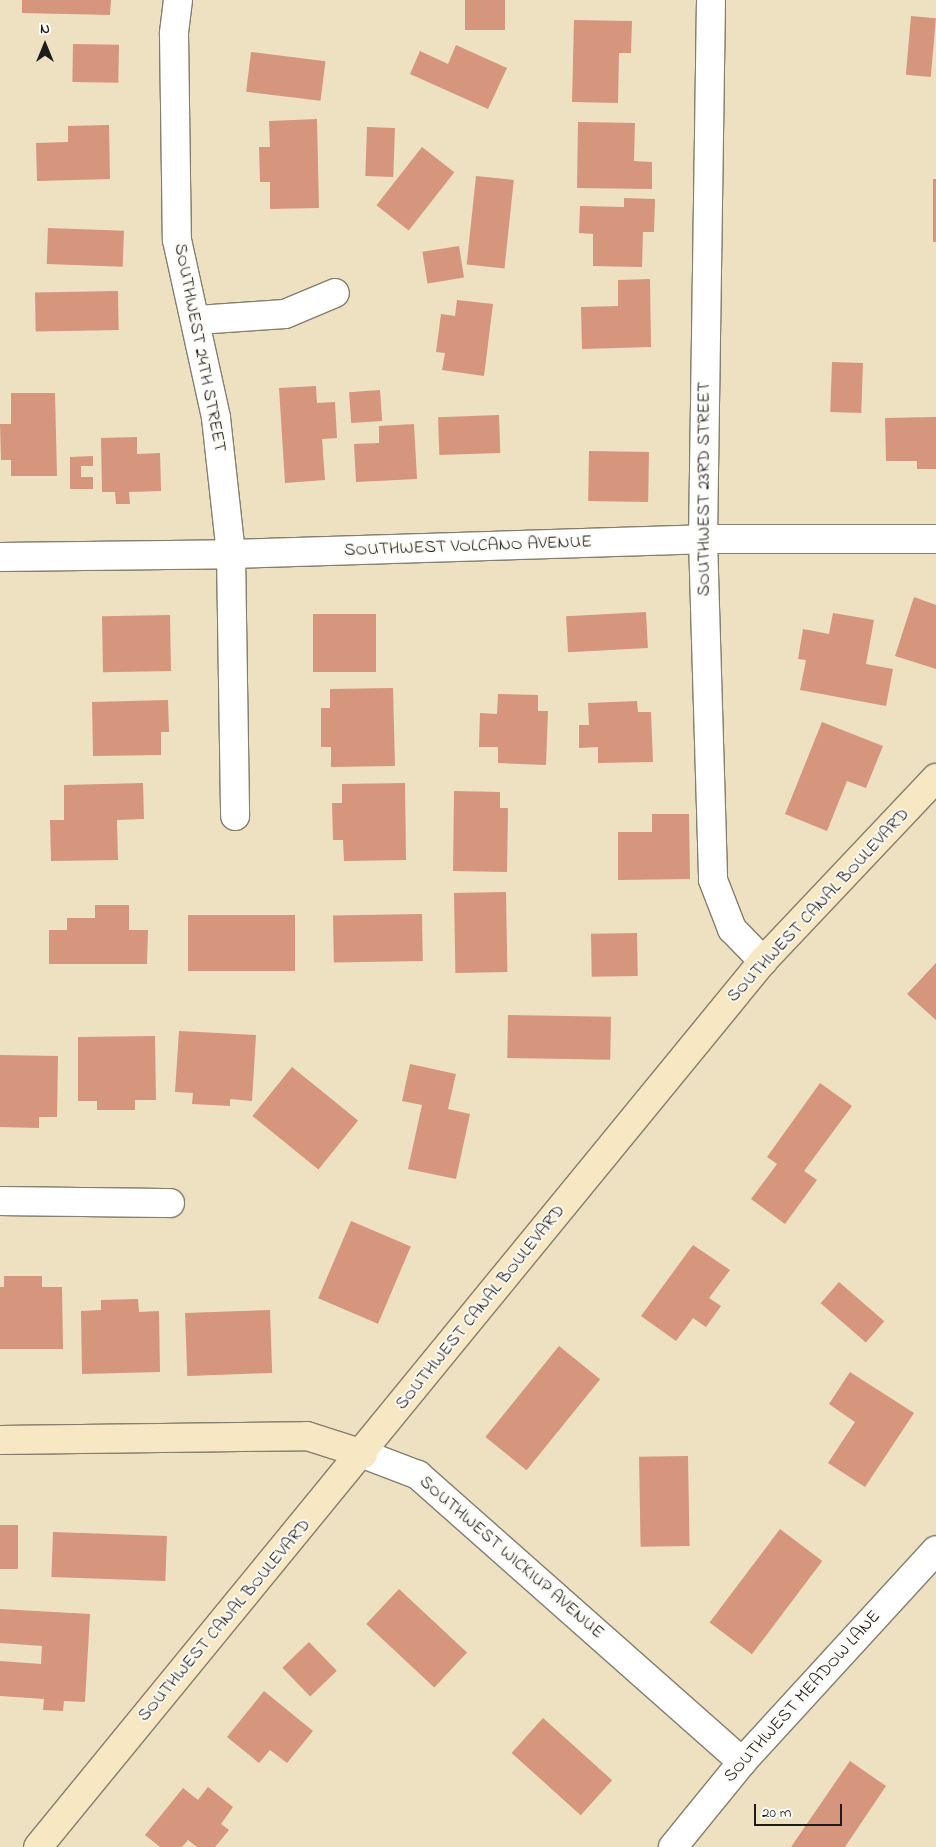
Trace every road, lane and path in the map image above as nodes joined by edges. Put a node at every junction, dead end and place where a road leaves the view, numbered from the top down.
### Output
1 (178, 0) edge
2 (711, 0) edge
3 (335, 293) dead end
4 (197, 320) junction
5 (704, 539) junction
6 (936, 539) edge
7 (231, 554) junction
8 (0, 557) edge
9 (936, 778) edge
10 (236, 816) dead end
11 (763, 961) junction
12 (0, 1201) edge
13 (170, 1203) dead end
14 (0, 1440) edge
15 (362, 1454) junction
16 (936, 1550) edge
17 (742, 1762) junction
18 (38, 1847) edge
19 (673, 1847) edge

1 - 4 street, SOUTHWEST 24TH STREET
2 - 5 street, SOUTHWEST 23RD STREET
3 - 4 street
4 - 7 street, SOUTHWEST 24TH STREET
5 - 6 street, SOUTHWEST VOLCANO AVENUE
5 - 7 street, SOUTHWEST VOLCANO AVENUE
5 - 11 street, SOUTHWEST 23RD STREET
7 - 8 street, SOUTHWEST VOLCANO AVENUE
7 - 10 street, SOUTHWEST 24TH STREET
9 - 11 main road, SOUTHWEST CANAL BOULEVARD
11 - 15 main road, SOUTHWEST CANAL BOULEVARD
12 - 13 street
14 - 15 main road, SOUTHWEST WICKIUP AVENUE
15 - 17 street, SOUTHWEST WICKIUP AVENUE
15 - 18 main road, SOUTHWEST CANAL BOULEVARD
16 - 17 street, SOUTHWEST MEADOW LANE
17 - 19 street, SOUTHWEST MEADOW LANE

